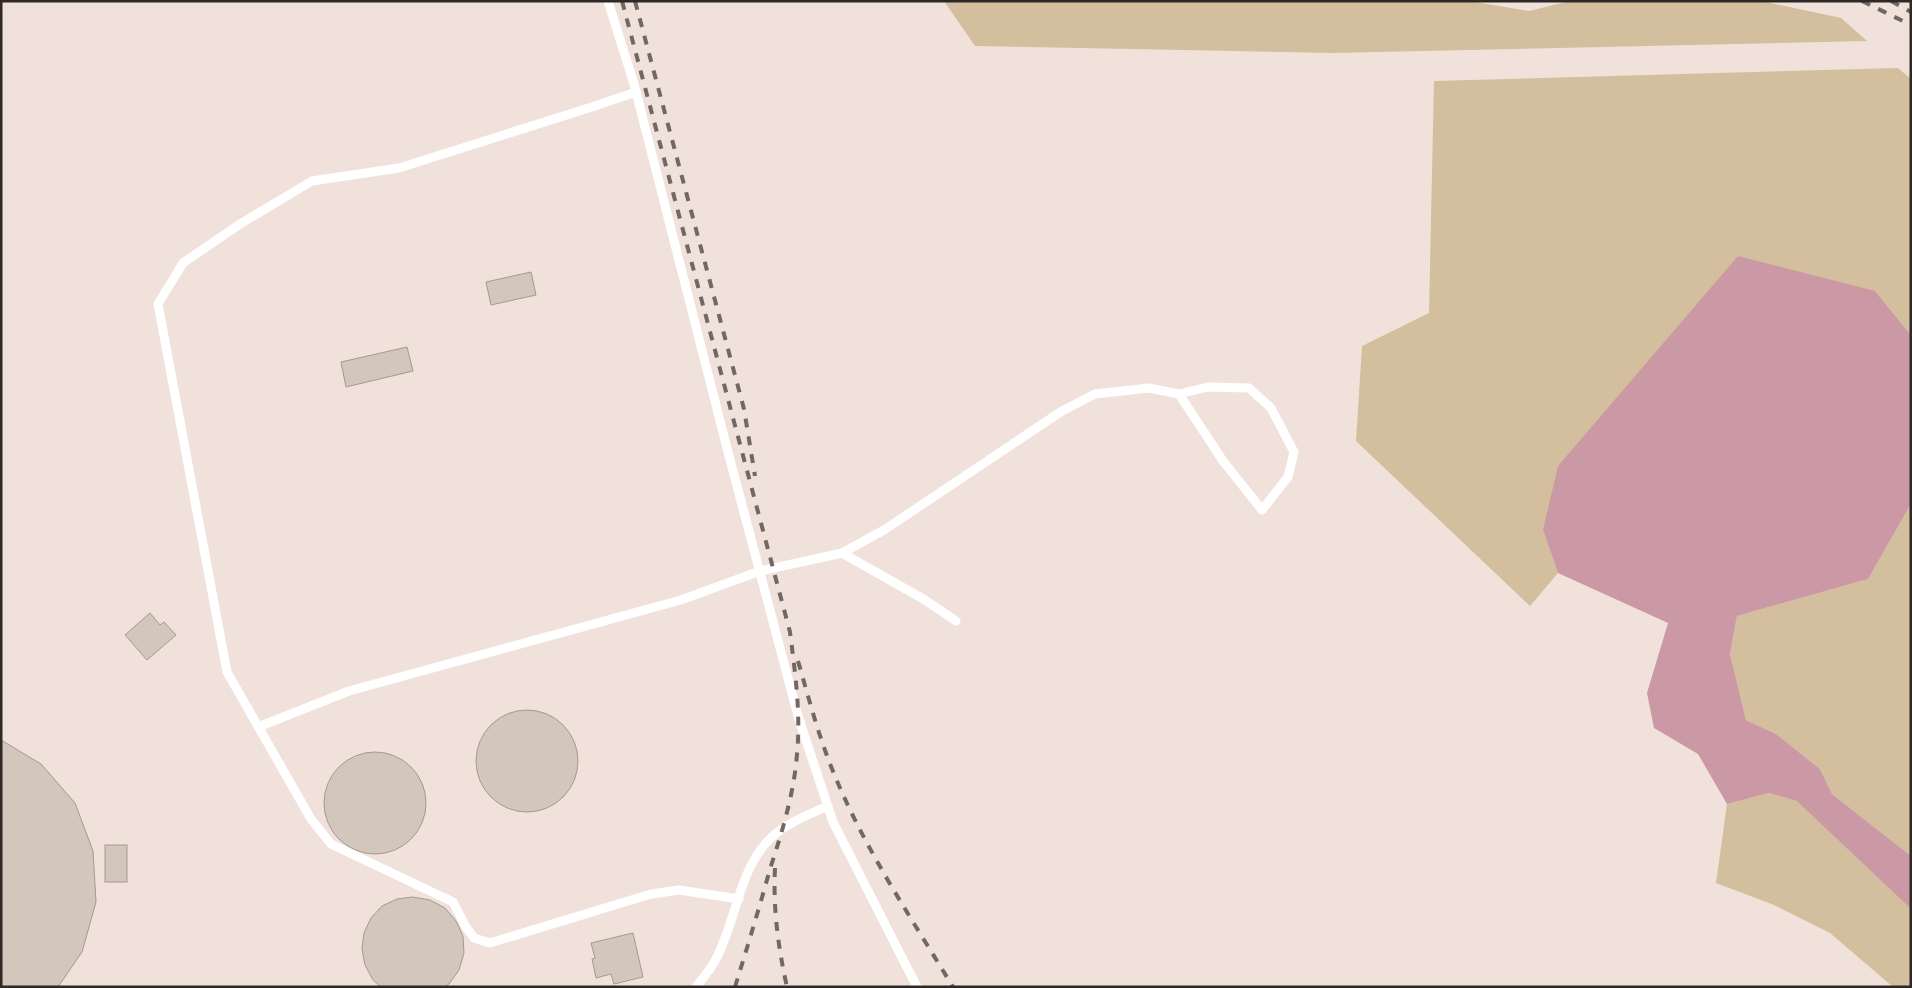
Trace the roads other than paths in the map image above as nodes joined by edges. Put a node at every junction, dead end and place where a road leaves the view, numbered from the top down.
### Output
1 (608, 1) edge
2 (636, 92) junction
3 (1179, 394) junction
4 (842, 553) junction
5 (760, 571) junction
6 (956, 622) dead end
7 (258, 727) junction
8 (828, 806) junction
9 (739, 899) junction
10 (696, 987) edge
11 (917, 987) edge

1 - 2 lane
2 - 5 lane
2 - 7 lane
3 - 3 lane
3 - 4 lane
4 - 5 lane
4 - 6 lane
5 - 7 lane
5 - 8 lane
7 - 9 lane
8 - 9 lane
8 - 11 lane
9 - 10 lane

